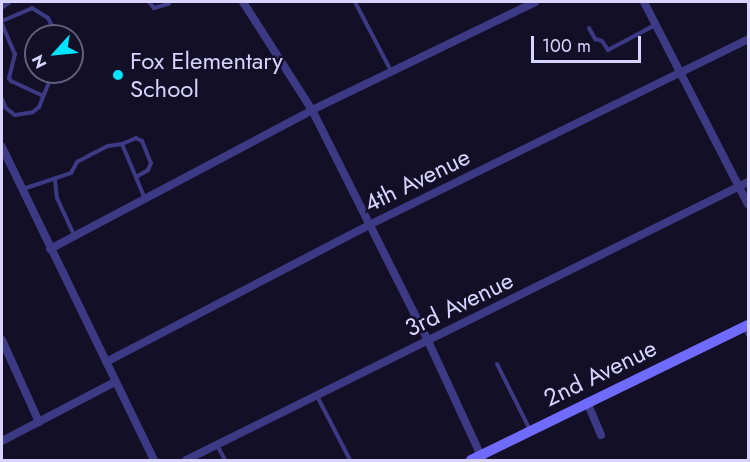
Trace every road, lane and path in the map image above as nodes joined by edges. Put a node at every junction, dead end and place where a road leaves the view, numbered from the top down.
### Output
1 (7, 2) edge
2 (149, 2) edge
3 (170, 2) edge
4 (243, 2) edge
5 (355, 2) edge
6 (535, 2) edge
7 (644, 2) edge
8 (2, 5) edge
9 (2, 23) edge
10 (51, 24) edge
11 (656, 25) junction
12 (589, 28) dead end
13 (748, 39) edge
14 (391, 72) junction
15 (682, 73) junction
16 (48, 84) edge
17 (43, 96) junction
18 (2, 99) edge
19 (2, 105) edge
20 (7, 110) junction
21 (312, 111) junction
22 (122, 144) junction
23 (2, 147) edge
24 (136, 177) junction
25 (55, 180) junction
26 (748, 182) edge
27 (740, 187) junction
28 (22, 190) junction
29 (145, 199) junction
30 (748, 204) edge
31 (371, 224) junction
32 (74, 236) junction
33 (50, 249) junction
34 (747, 329) edge
35 (2, 340) edge
36 (428, 340) junction
37 (106, 362) junction
38 (497, 364) dead end
39 (115, 382) junction
40 (317, 396) junction
41 (587, 402) junction
42 (39, 422) junction
43 (530, 430) junction
44 (601, 435) dead end
45 (2, 441) edge
46 (217, 445) junction
47 (199, 458) edge
48 (478, 459) edge
49 (154, 460) edge
50 (186, 460) edge
51 (225, 460) edge
52 (350, 460) edge

1 - 8 street
2 - 3 lane
4 - 21 street
5 - 14 lane
6 - 14 street
7 - 11 street
9 - 10 lane
9 - 17 lane
11 - 12 lane
11 - 15 street
13 - 15 street, 4th Avenue
14 - 21 street
15 - 27 street
15 - 31 street, 4th Avenue
16 - 17 lane
17 - 20 lane
18 - 20 lane
19 - 20 lane
21 - 29 street
21 - 31 street
22 - 24 lane
22 - 24 lane
22 - 25 lane
23 - 28 street
24 - 29 lane
25 - 28 lane
25 - 32 lane
26 - 27 street, 3rd Avenue
27 - 30 street
27 - 36 street, 3rd Avenue
28 - 33 street
29 - 32 street
31 - 36 street
31 - 37 street, 4th Avenue
32 - 33 street
33 - 37 street
34 - 41 main road, 2nd Avenue
35 - 42 street
36 - 40 street, 3rd Avenue
36 - 48 street
37 - 39 street
38 - 43 lane
39 - 42 street
39 - 49 street
40 - 46 street, 3rd Avenue
40 - 52 lane
41 - 43 main road, 2nd Avenue
41 - 44 street
42 - 45 street
43 - 48 main road, 2nd Avenue
46 - 47 street, 3rd Avenue
46 - 51 lane
47 - 50 street, 3rd Avenue

